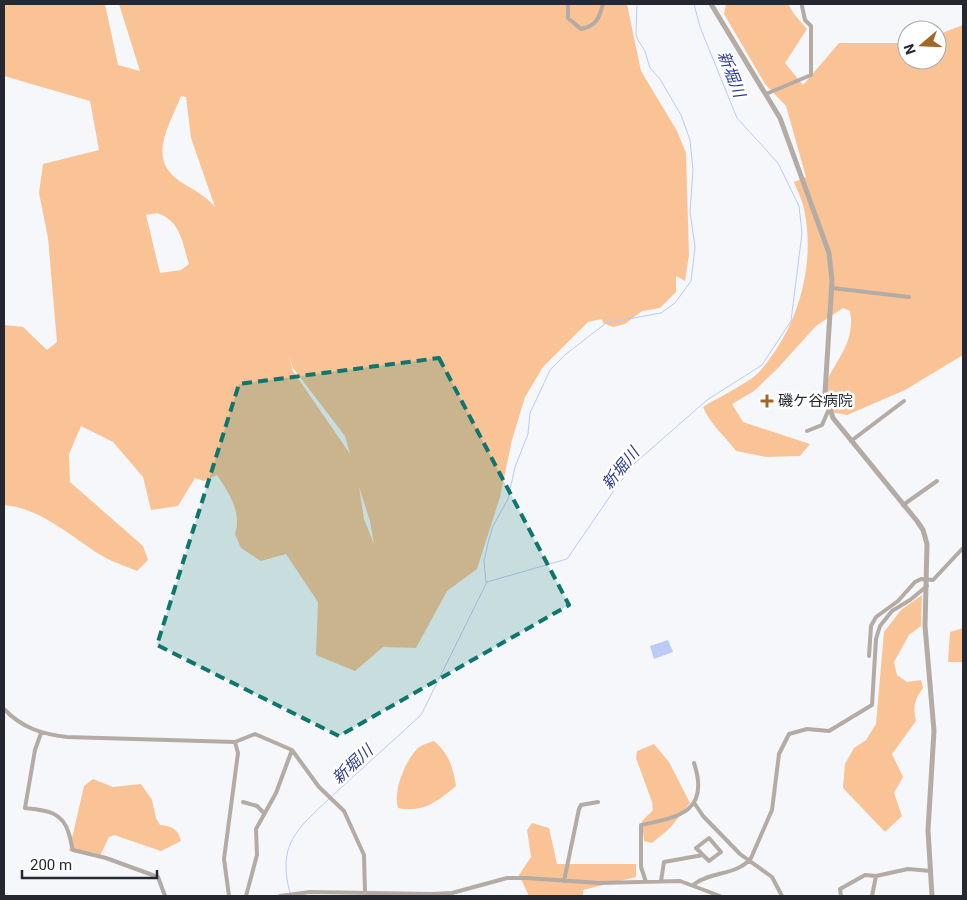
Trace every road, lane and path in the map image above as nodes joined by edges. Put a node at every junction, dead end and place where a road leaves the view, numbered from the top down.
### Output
1 (568, 4) edge
2 (602, 4) edge
3 (711, 4) edge
4 (802, 6) dead end
5 (766, 94) junction
6 (832, 288) junction
7 (909, 297) dead end
8 (904, 401) dead end
9 (829, 409) junction
10 (807, 431) dead end
11 (851, 441) junction
12 (937, 481) dead end
13 (903, 505) junction
14 (963, 548) edge
15 (927, 583) junction
16 (870, 656) dead end
17 (4, 709) edge
18 (41, 733) junction
19 (235, 742) junction
20 (292, 750) junction
21 (694, 763) dead end
22 (243, 802) dead end
23 (598, 802) dead end
24 (695, 804) junction
25 (264, 812) junction
26 (703, 855) junction
27 (749, 860) junction
28 (931, 871) junction
29 (876, 876) junction
30 (564, 881) junction
31 (661, 881) junction
32 (646, 882) junction
33 (694, 885) junction
34 (365, 893) junction
35 (453, 894) edge
36 (355, 895) edge
37 (389, 895) edge
38 (165, 896) edge
39 (229, 896) edge
40 (246, 896) edge
41 (280, 896) edge
42 (720, 896) edge
43 (782, 896) edge
44 (841, 896) edge
45 (872, 896) edge
46 (932, 896) edge

1 - 2 street
3 - 5 street
4 - 5 street
5 - 6 street
6 - 7 street
6 - 9 street
8 - 11 street
9 - 10 street
9 - 11 street
11 - 13 street
12 - 13 street
13 - 15 street
14 - 15 street
15 - 16 street
15 - 27 street
15 - 28 street
17 - 18 street
18 - 19 street
18 - 38 street
19 - 20 street
19 - 39 street
20 - 25 street
20 - 34 street
21 - 24 street
22 - 25 street
23 - 30 street
24 - 27 street
24 - 32 street
25 - 40 street
26 - 26 street
26 - 31 street
27 - 33 street
27 - 43 street
28 - 29 street
28 - 46 street
29 - 44 street
29 - 45 street
30 - 32 street
30 - 35 street
31 - 32 street
31 - 33 street
33 - 42 street
34 - 36 street
34 - 37 street
35 - 37 street
36 - 41 street

